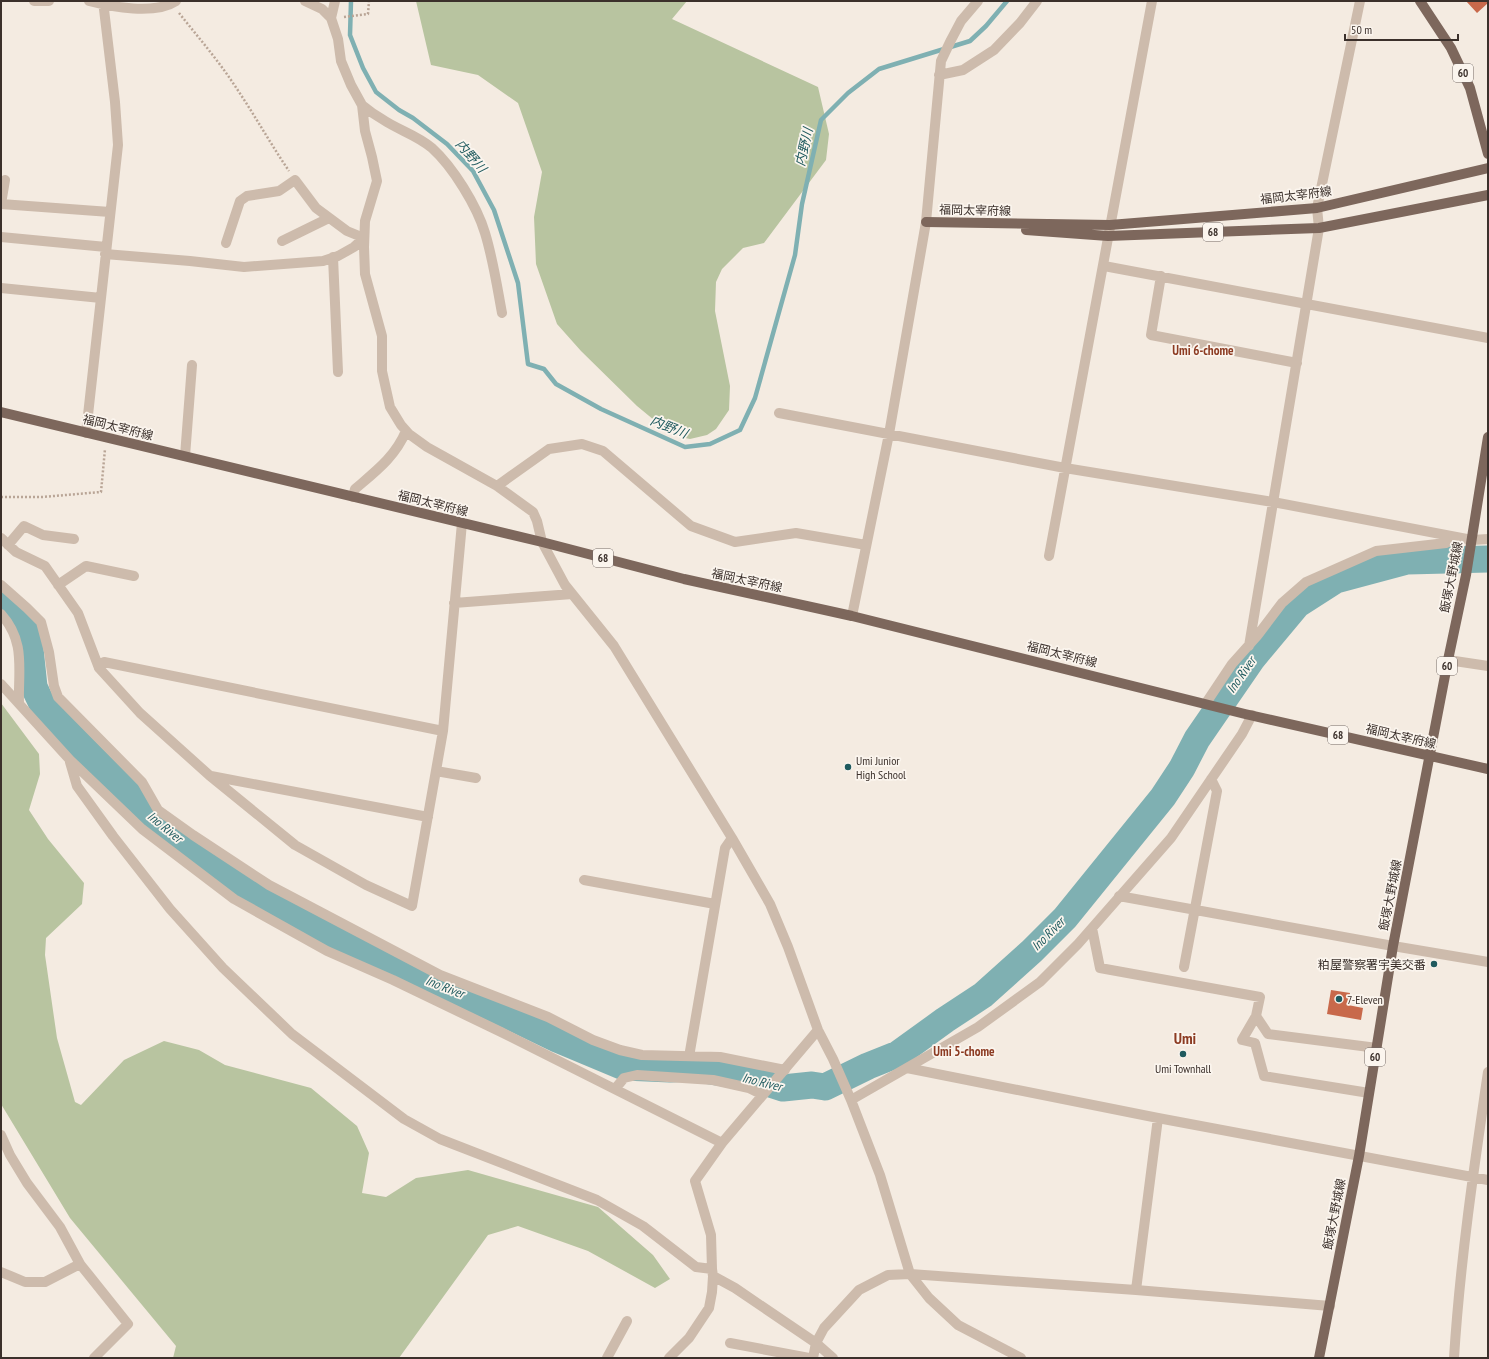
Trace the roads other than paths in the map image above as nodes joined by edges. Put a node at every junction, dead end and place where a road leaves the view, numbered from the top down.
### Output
1 (35, 1) edge
2 (49, 1) edge
3 (89, 1) edge
4 (305, 1) edge
5 (335, 1) edge
6 (978, 1) edge
7 (1037, 1) edge
8 (1152, 1) edge
9 (1360, 1) edge
10 (1420, 1) edge
11 (103, 3) edge
12 (175, 4) edge
13 (331, 18) junction
14 (939, 75) junction
15 (362, 105) junction
16 (1488, 154) edge
17 (1488, 168) edge
18 (5, 180) dead end
19 (1488, 194) edge
20 (1, 204) edge
21 (1317, 208) junction
22 (110, 212) junction
23 (329, 218) junction
24 (926, 222) junction
25 (1110, 225) junction
26 (1319, 228) junction
27 (1108, 236) junction
28 (1, 237) edge
29 (364, 238) junction
30 (282, 240) dead end
31 (226, 243) dead end
32 (106, 250) junction
33 (334, 257) junction
34 (1104, 266) junction
35 (1161, 276) junction
36 (1, 288) edge
37 (100, 298) junction
38 (1307, 304) junction
39 (502, 313) dead end
40 (1488, 338) edge
41 (1297, 363) junction
42 (192, 365) dead end
43 (338, 372) dead end
44 (1, 412) edge
45 (779, 413) dead end
46 (406, 431) junction
47 (86, 433) junction
48 (889, 434) junction
49 (1488, 437) edge
50 (185, 456) junction
51 (1065, 468) junction
52 (498, 486) junction
53 (353, 497) junction
54 (1273, 502) junction
55 (462, 523) junction
56 (1454, 537) junction
57 (74, 538) dead end
58 (1488, 539) edge
59 (4, 542) edge
60 (542, 542) junction
61 (1471, 544) junction
62 (866, 545) junction
63 (1050, 556) dead end
64 (134, 576) dead end
65 (1, 585) edge
66 (58, 585) junction
67 (572, 594) junction
68 (454, 603) junction
69 (1, 614) edge
70 (852, 616) junction
71 (1249, 646) junction
72 (1448, 660) junction
73 (1488, 666) edge
74 (99, 668) junction
75 (1, 684) edge
76 (1206, 703) junction
77 (19, 704) junction
78 (1249, 714) junction
79 (443, 731) junction
80 (1431, 756) junction
81 (70, 760) junction
82 (1488, 769) edge
83 (436, 771) junction
84 (209, 776) junction
85 (476, 778) dead end
86 (1212, 779) junction
87 (428, 817) junction
88 (732, 838) junction
89 (584, 880) dead end
90 (1119, 896) junction
91 (715, 904) junction
92 (1194, 910) junction
93 (1092, 928) junction
94 (1393, 946) junction
95 (1488, 962) edge
96 (1184, 967) dead end
97 (1256, 1016) junction
98 (818, 1030) junction
99 (1377, 1048) junction
100 (690, 1051) dead end
101 (907, 1068) junction
102 (785, 1070) junction
103 (1488, 1072) edge
104 (615, 1089) junction
105 (1369, 1093) junction
106 (763, 1095) junction
107 (851, 1100) junction
108 (1158, 1118) junction
109 (1, 1135) edge
110 (722, 1143) junction
111 (1358, 1156) junction
112 (1473, 1178) junction
113 (1488, 1180) edge
114 (80, 1264) junction
115 (1, 1272) edge
116 (712, 1273) junction
117 (910, 1274) junction
118 (1136, 1290) junction
119 (1330, 1306) junction
120 (627, 1321) dead end
121 (730, 1343) dead end
122 (816, 1343) junction
123 (94, 1358) edge
124 (607, 1358) edge
125 (669, 1358) edge
126 (809, 1358) edge
127 (813, 1358) edge
128 (833, 1358) edge
129 (1021, 1358) edge
130 (1319, 1358) edge
131 (1454, 1358) edge

1 - 2 street
3 - 11 street
4 - 13 street
5 - 13 street
6 - 14 street
7 - 14 street
8 - 25 street
9 - 21 street
10 - 16 main road, 60
11 - 12 street
11 - 22 street
13 - 15 street
14 - 24 street
15 - 29 street
15 - 39 street
17 - 21 main road, 福岡太宰府線 / 68
18 - 20 street
19 - 26 main road, 福岡太宰府線 / 68
20 - 22 street
21 - 25 main road, 福岡太宰府線 / 68
21 - 26 street
22 - 32 street
23 - 29 street
23 - 30 street
23 - 31 street
24 - 25 main road, 福岡太宰府線 / 68
24 - 27 main road, 福岡太宰府線 / 68
24 - 48 street
25 - 27 street
26 - 27 main road, 福岡太宰府線 / 68
26 - 38 street
27 - 34 street
28 - 32 street
29 - 33 street
29 - 46 street
32 - 33 street
32 - 37 street
33 - 43 street
34 - 35 street
34 - 51 street
35 - 38 street
35 - 41 street
36 - 37 street
37 - 47 street
38 - 40 street
38 - 41 street
41 - 54 street
42 - 50 street
44 - 47 main road, 福岡太宰府線 / 68
45 - 48 street
46 - 52 street
46 - 53 street
47 - 50 main road, 福岡太宰府線 / 68
48 - 51 street
48 - 62 street
49 - 61 main road, 飯塚大野城線 / 60
50 - 53 main road, 福岡太宰府線 / 68
51 - 54 street
51 - 63 street
52 - 60 street
52 - 62 street
53 - 55 main road, 福岡太宰府線 / 68
54 - 56 street
54 - 71 street
55 - 60 main road, 福岡太宰府線 / 68
55 - 68 street
56 - 61 street
56 - 71 street
57 - 59 street
58 - 61 street
59 - 66 street
60 - 67 street
60 - 70 main road, 福岡太宰府線 / 68
61 - 72 main road, 飯塚大野城線 / 60
62 - 70 street
64 - 66 street
65 - 102 street
66 - 74 street
67 - 68 street
67 - 88 street
68 - 79 street
69 - 77 street
70 - 76 main road, 福岡太宰府線 / 68
71 - 76 street
72 - 73 street
72 - 80 main road, 飯塚大野城線 / 60
74 - 79 street
74 - 84 street
75 - 77 street
76 - 78 main road, 福岡太宰府線 / 68
77 - 81 street
78 - 80 main road, 福岡太宰府線 / 68
78 - 86 street
79 - 83 street
80 - 82 main road, 福岡太宰府線 / 68
80 - 94 main road, 飯塚大野城線 / 60
81 - 104 street
81 - 116 street
83 - 85 street
83 - 87 street
84 - 87 street
84 - 87 street
86 - 90 street
86 - 92 street
88 - 91 street
88 - 98 street
89 - 91 street
90 - 92 street
90 - 93 street
91 - 100 street
92 - 94 street
92 - 96 street
93 - 97 street
93 - 101 street
94 - 95 street
94 - 99 main road, 飯塚大野城線 / 60
97 - 99 street
97 - 105 street
98 - 102 street
98 - 107 street
99 - 105 main road, 飯塚大野城線 / 60
101 - 107 street
101 - 108 street
102 - 106 street
103 - 112 street
104 - 106 street
104 - 110 street
105 - 111 main road, 飯塚大野城線 / 60
106 - 110 street
107 - 117 street
108 - 111 street
108 - 118 street
109 - 114 street
110 - 116 street
111 - 112 street
111 - 119 main road, 飯塚大野城線 / 60
112 - 113 street
112 - 131 street
114 - 115 street
114 - 123 street
116 - 122 street
116 - 125 street
117 - 118 street
117 - 122 street
117 - 129 street
118 - 119 street
119 - 130 main road, 飯塚大野城線 / 60
120 - 124 street
121 - 126 street
122 - 127 street
122 - 128 street

